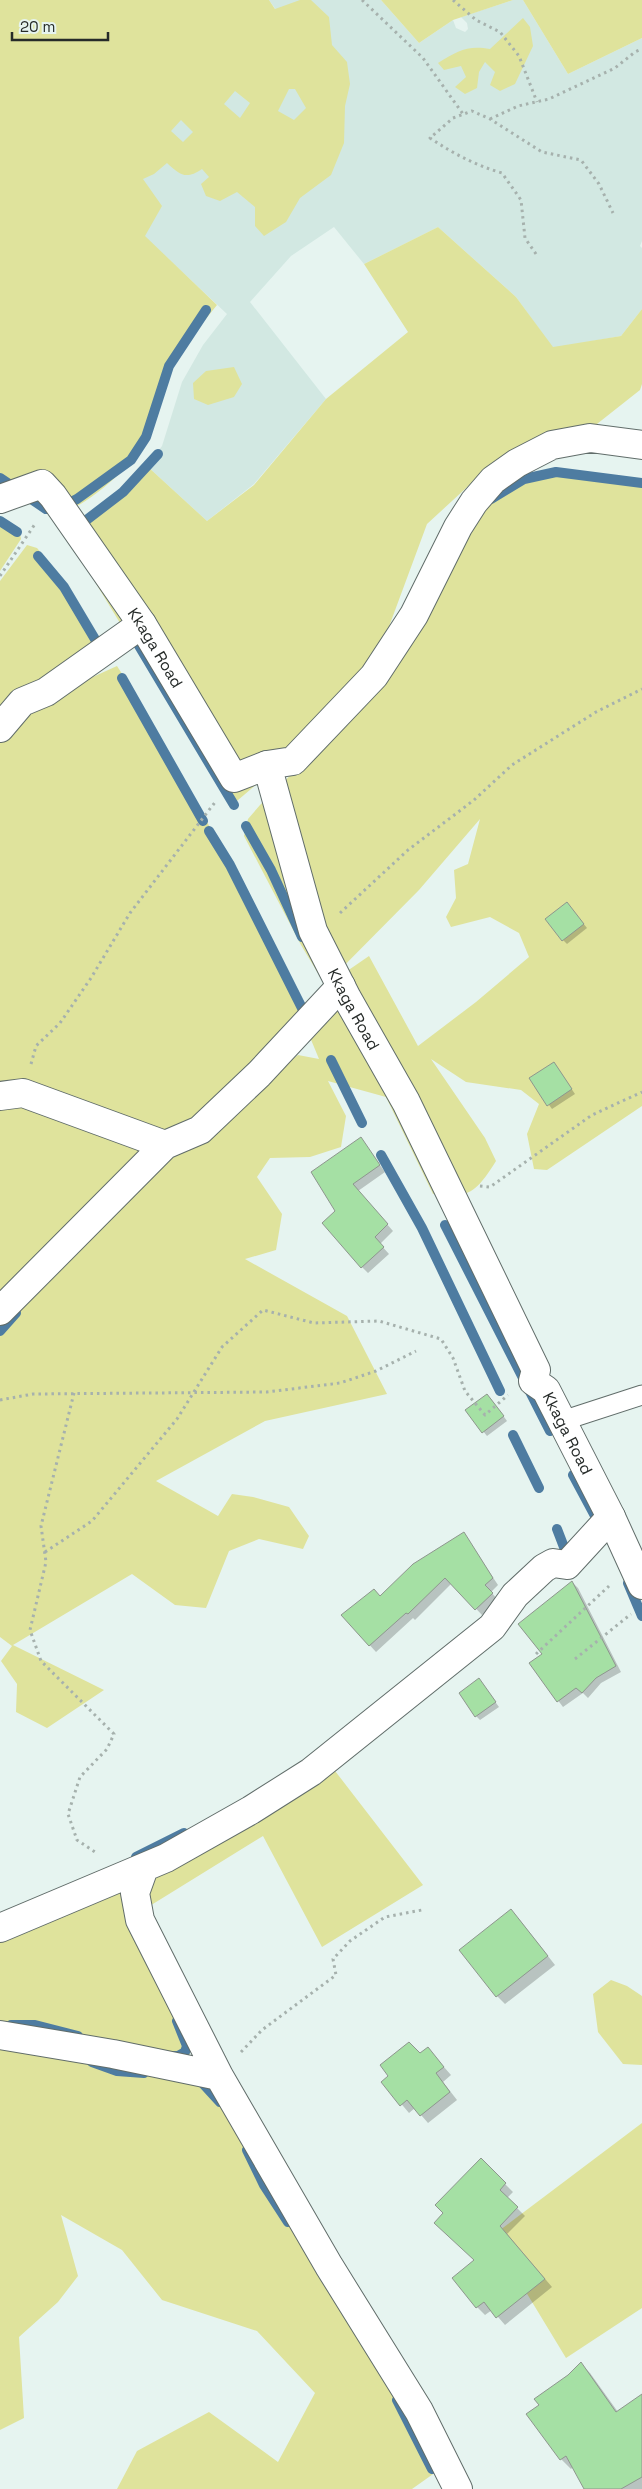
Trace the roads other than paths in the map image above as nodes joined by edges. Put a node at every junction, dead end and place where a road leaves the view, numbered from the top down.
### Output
1 (642, 445) edge
2 (0, 499) edge
3 (142, 624) junction
4 (0, 728) edge
5 (267, 765) junction
6 (341, 986) junction
7 (11, 1094) edge
8 (165, 1145) junction
9 (0, 1311) edge
10 (642, 1395) edge
11 (562, 1421) junction
12 (611, 1517) junction
13 (637, 1575) edge
14 (136, 1871) junction
15 (0, 1928) edge
16 (0, 2035) edge
17 (219, 2076) junction
18 (458, 2489) edge

1 - 5 street
2 - 3 street, Kkaga Road
3 - 4 street
3 - 5 street, Kkaga Road
5 - 6 street, Kkaga Road
6 - 8 street
6 - 11 street, Kkaga Road
7 - 8 street
8 - 9 street
10 - 11 lane
11 - 12 street, Kkaga Road
12 - 13 street, Kkaga Road
12 - 14 street
14 - 15 street
14 - 17 street
16 - 17 street
17 - 18 street

